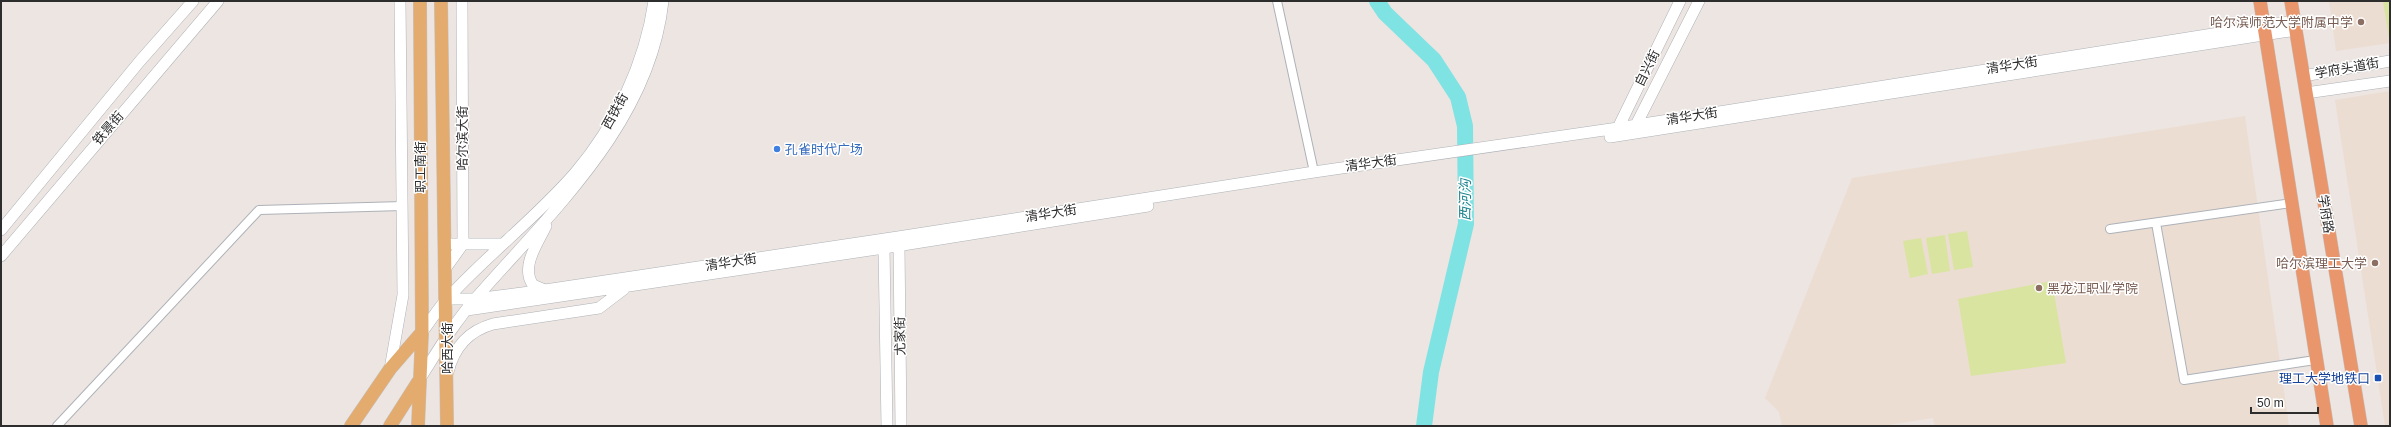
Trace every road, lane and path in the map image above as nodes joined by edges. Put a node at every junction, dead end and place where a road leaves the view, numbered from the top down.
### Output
1 (193, 1) edge
2 (218, 1) edge
3 (400, 1) edge
4 (420, 1) edge
5 (442, 1) edge
6 (462, 1) edge
7 (654, 1) edge
8 (662, 1) edge
9 (1277, 1) edge
10 (1680, 1) edge
11 (1699, 1) edge
12 (2260, 1) edge
13 (2291, 1) edge
14 (2295, 25) junction
15 (2264, 30) junction
16 (2390, 61) edge
17 (2303, 76) junction
18 (2390, 81) edge
19 (2306, 93) junction
20 (1637, 129) junction
21 (1619, 132) junction
22 (1382, 166) junction
23 (1314, 172) junction
24 (2291, 203) junction
25 (403, 206) junction
26 (556, 209) junction
27 (2156, 222) junction
28 (2110, 229) dead end
29 (1, 230) edge
30 (445, 244) junction
31 (463, 244) junction
32 (502, 244) junction
33 (898, 246) junction
34 (884, 248) junction
35 (1, 256) edge
36 (445, 269) junction
37 (628, 286) junction
38 (545, 290) junction
39 (447, 299) junction
40 (475, 299) junction
41 (467, 310) junction
42 (422, 332) junction
43 (446, 337) junction
44 (2315, 360) junction
45 (390, 370) junction
46 (447, 377) junction
47 (418, 381) junction
48 (57, 426) edge
49 (351, 426) edge
50 (390, 426) edge
51 (418, 426) edge
52 (447, 426) edge
53 (887, 426) edge
54 (901, 426) edge
55 (2326, 426) edge
56 (2361, 426) edge

1 - 29 main road, 铁景街
2 - 35 main road, 铁景街
3 - 25 main road
4 - 42 main road, 职工南街
5 - 30 main road, 职工南街
6 - 31 main road, 哈尔滨大街
7 - 32 main road, 西铁街
8 - 26 main road, 西铁街
9 - 23 street
10 - 21 main road, 自兴街
11 - 20 main road, 自兴街
12 - 15 highway
13 - 14 highway, 学府路
14 - 15 main road, 清华大街
14 - 17 highway, 学府路
15 - 20 main road, 清华大街
15 - 24 highway
16 - 17 main road, 学府头道街
17 - 19 highway, 学府路
18 - 19 main road, 学府头道街
19 - 56 highway, 学府路
20 - 21 main road, 清华大街
21 - 22 main road, 清华大街
22 - 23 main road, 清华大街
22 - 33 main road, 清华大街
23 - 38 main road, 清华大街
24 - 27 street
24 - 44 highway
25 - 45 main road, 职工南街
25 - 48 street
26 - 38 main road
26 - 40 main road
27 - 28 street
27 - 44 street
30 - 31 main road
30 - 36 main road, 职工南街
31 - 32 main road
31 - 36 main road
32 - 39 main road, 西铁街
33 - 34 main road, 清华大街
33 - 54 main road, 尤家街
34 - 37 main road, 清华大街
34 - 53 main road, 尤家街
36 - 39 main road, 哈西大街
37 - 41 main road, 清华大街
37 - 46 main road
38 - 40 main road, 清华大街
39 - 40 main road, 清华大街
39 - 42 main road, 西铁街
39 - 43 main road, 哈西大街
40 - 41 main road
41 - 43 main road
42 - 45 main road
42 - 47 main road, 哈西大街
43 - 46 main road, 哈西大街
43 - 47 main road
44 - 55 highway
45 - 49 main road
46 - 52 main road, 哈西大街
47 - 50 main road
47 - 51 main road, 哈西大街

